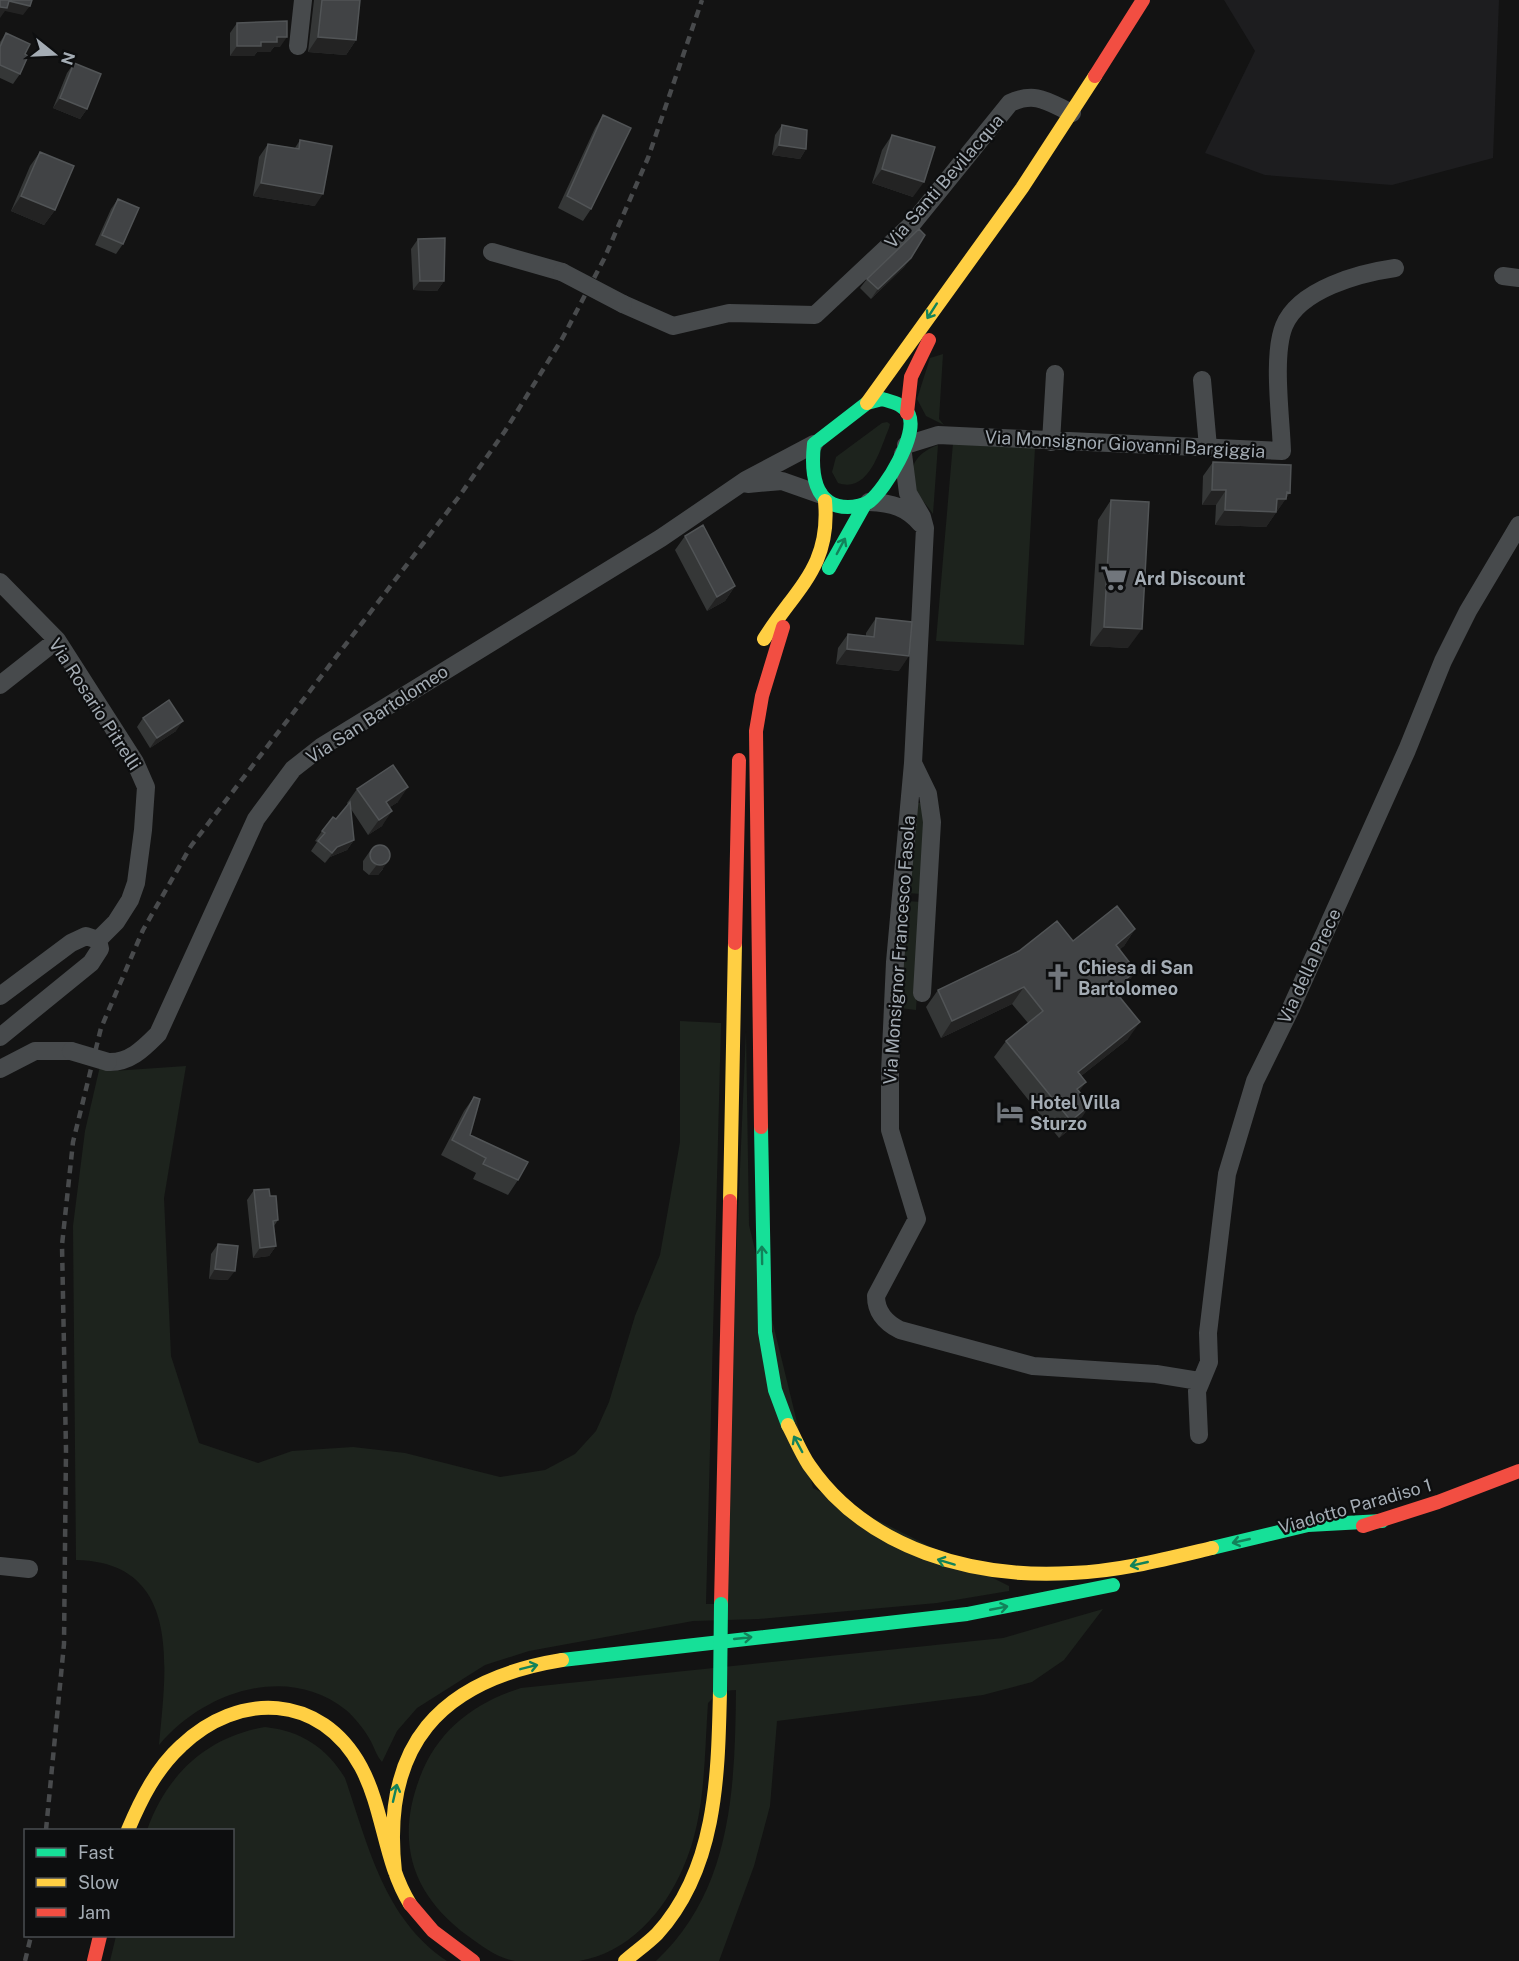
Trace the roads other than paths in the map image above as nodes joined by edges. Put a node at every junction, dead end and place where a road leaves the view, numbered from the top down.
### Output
1 (303, 0) edge
2 (1143, 0) edge
3 (298, 46) dead end
4 (1072, 113) junction
5 (1004, 213) junction
6 (492, 252) dead end
7 (1395, 268) dead end
8 (1054, 374) dead end
9 (1202, 380) dead end
10 (867, 403) junction
11 (909, 416) junction
12 (963, 436) junction
13 (1051, 442) junction
14 (814, 444) junction
15 (1208, 447) junction
16 (904, 450) junction
17 (735, 489) junction
18 (822, 498) junction
19 (867, 503) junction
20 (1519, 525) edge
21 (924, 528) junction
22 (0, 582) edge
23 (783, 627) junction
24 (57, 640) junction
25 (758, 650) dead end
26 (753, 675) dead end
27 (0, 685) edge
28 (739, 741) dead end
29 (913, 763) junction
30 (98, 940) junction
31 (922, 993) dead end
32 (0, 996) edge
33 (0, 1037) edge
34 (0, 1069) edge
35 (1199, 1381) junction
36 (1199, 1435) dead end
37 (1519, 1471) edge
38 (1382, 1521) junction
39 (0, 1566) edge
40 (29, 1569) dead end
41 (128, 1829) edge
42 (395, 1872) junction
43 (100, 1937) edge
44 (94, 1961) edge
45 (474, 1961) edge
46 (625, 1961) edge

1 - 3 street
2 - 4 main road
4 - 5 main road
4 - 6 street, Via Santi Bevilacqua, bridge
5 -> 10 main road
5 - 11 main road
7 - 15 street, Via Monsignor Giovanni Bargiggia
8 - 13 street
9 - 15 street
10 - 11 main road
10 - 14 main road
11 - 12 street
11 - 16 main road
12 - 13 street, Via Monsignor Giovanni Bargiggia
12 - 16 street
13 - 15 street, Via Monsignor Giovanni Bargiggia
14 - 17 street, Via San Bartolomeo
14 - 18 main road
16 - 19 main road
16 - 21 street
17 - 18 street
17 - 34 street, Via San Bartolomeo, bridge
18 - 19 main road
18 - 25 main road
19 - 21 street
23 -> 19 main road
20 - 35 street, Via della Prece
21 - 29 street, Via Monsignor Francesco Fasola
22 - 24 street, Via Rosario Pitrelli
23 - 26 main road
38 -> 23 main road
24 - 27 street
24 - 30 street, Via Rosario Pitrelli
28 - 46 main road, bridge
29 - 31 street
29 - 35 street, Via Monsignor Francesco Fasola
30 - 32 street
30 - 33 street
35 - 36 street, Via della Prece
37 - 38 main road, Viadotto Paradiso 1
42 -> 38 main road, Viadotto Paradiso 1
39 - 40 street
41 - 42 main road
42 - 45 main road
43 - 44 main road

